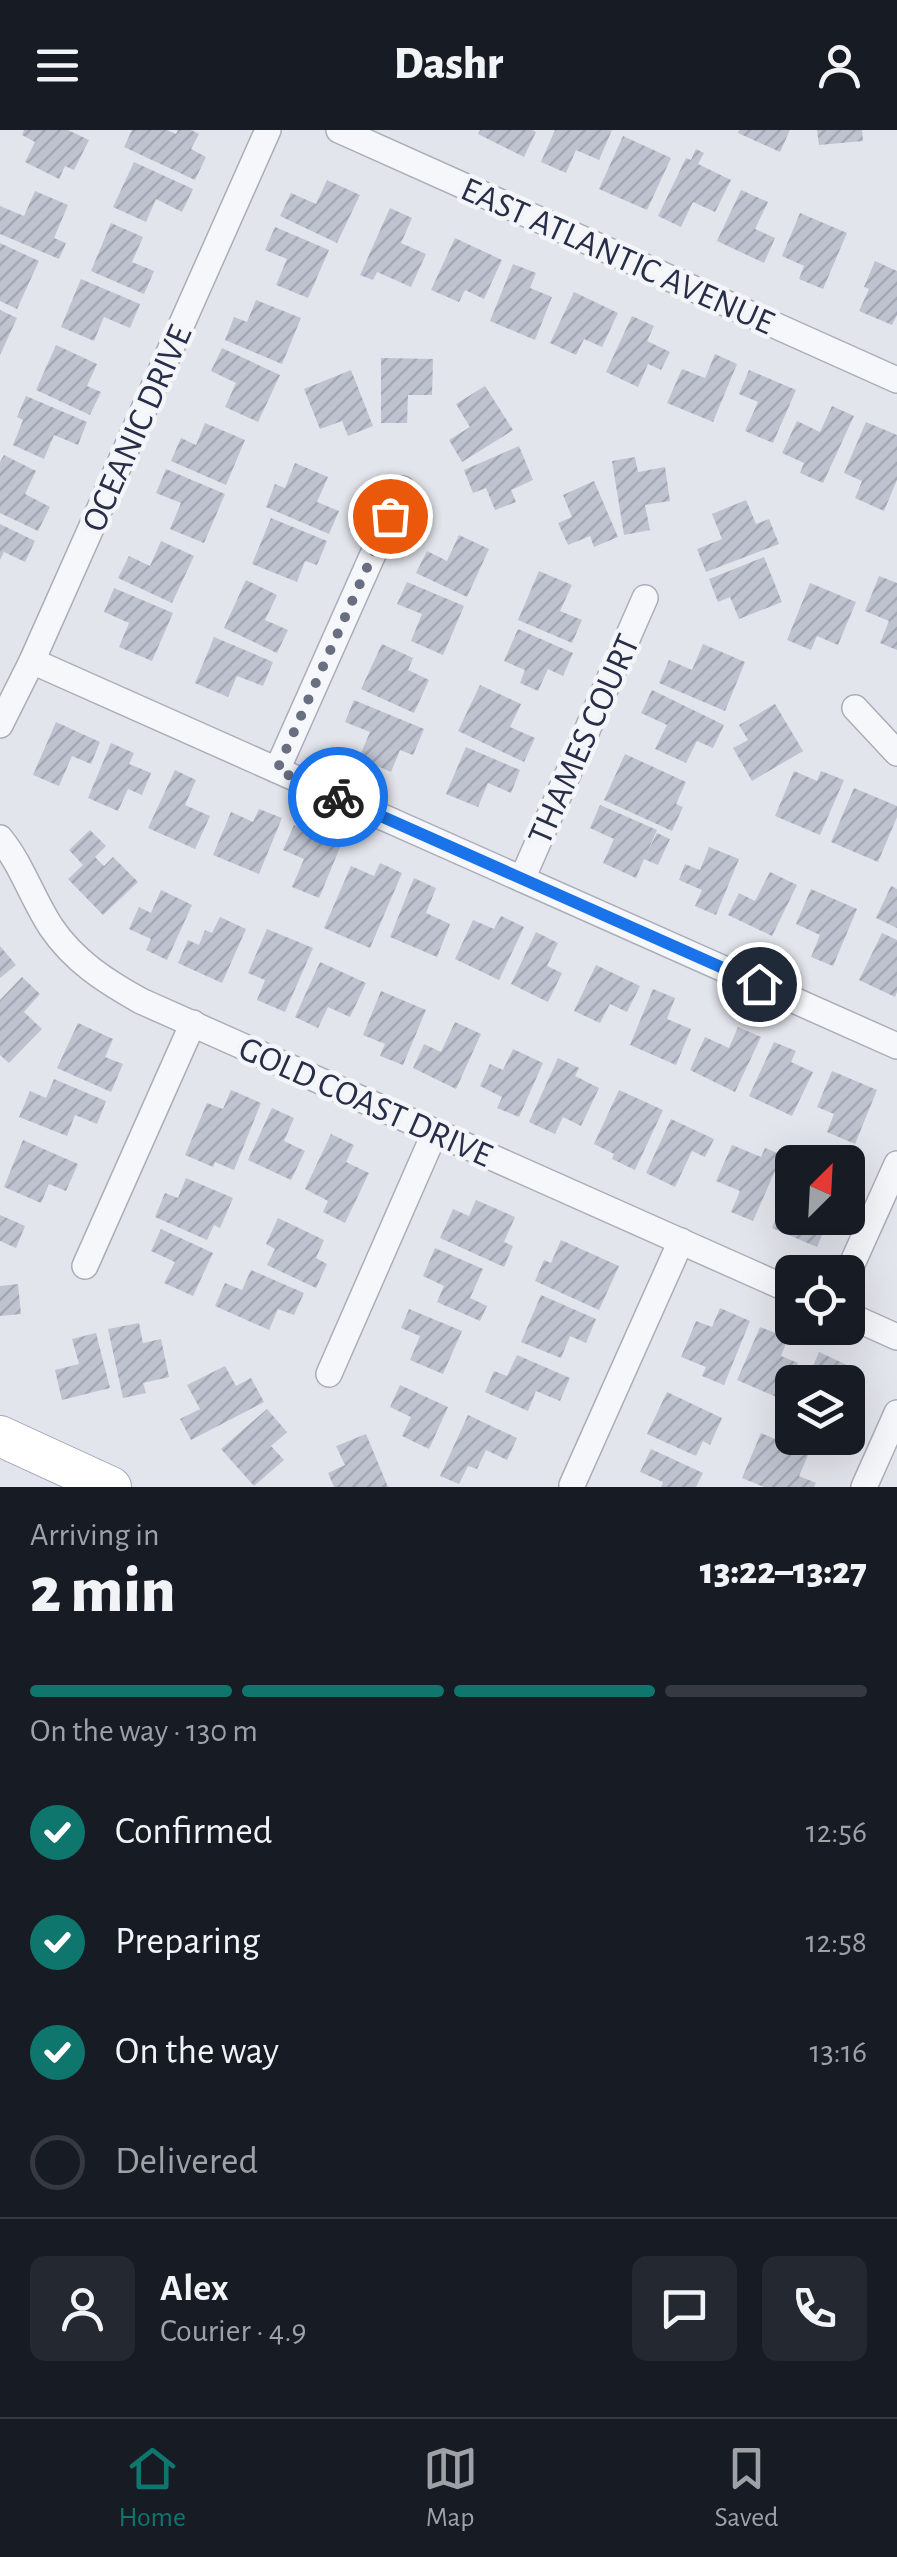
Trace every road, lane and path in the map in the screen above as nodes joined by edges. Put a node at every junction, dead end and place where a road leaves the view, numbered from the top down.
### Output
1 (268, 130) edge
2 (339, 130) edge
3 (897, 380) edge
4 (402, 489) dead end
5 (646, 598) dead end
6 (32, 662) junction
7 (855, 708) dead end
8 (0, 726) edge
9 (897, 753) edge
10 (277, 770) junction
11 (0, 838) edge
12 (522, 879) junction
13 (193, 1024) junction
14 (897, 1046) edge
15 (435, 1132) junction
16 (897, 1164) edge
17 (681, 1242) junction
18 (856, 1255) edge
19 (85, 1266) dead end
20 (775, 1283) edge
21 (865, 1323) edge
22 (897, 1337) edge
23 (329, 1374) dead end
24 (897, 1413) edge
25 (0, 1436) edge
26 (572, 1485) edge
27 (111, 1487) edge
28 (864, 1487) edge

1 - 6 street, OCEANIC DRIVE
2 - 3 street, EAST ATLANTIC AVENUE
4 - 10 street
5 - 12 street, THAMES COURT
6 - 8 street, OCEANIC DRIVE
6 - 10 street
7 - 9 street
10 - 12 street
11 - 13 street, GOLD COAST DRIVE
12 - 14 street
13 - 15 street, GOLD COAST DRIVE
13 - 19 street
15 - 17 street, GOLD COAST DRIVE
15 - 23 street
16 - 18 street
17 - 20 street, GOLD COAST DRIVE
17 - 26 street
21 - 22 street
24 - 28 street
25 - 27 main road

